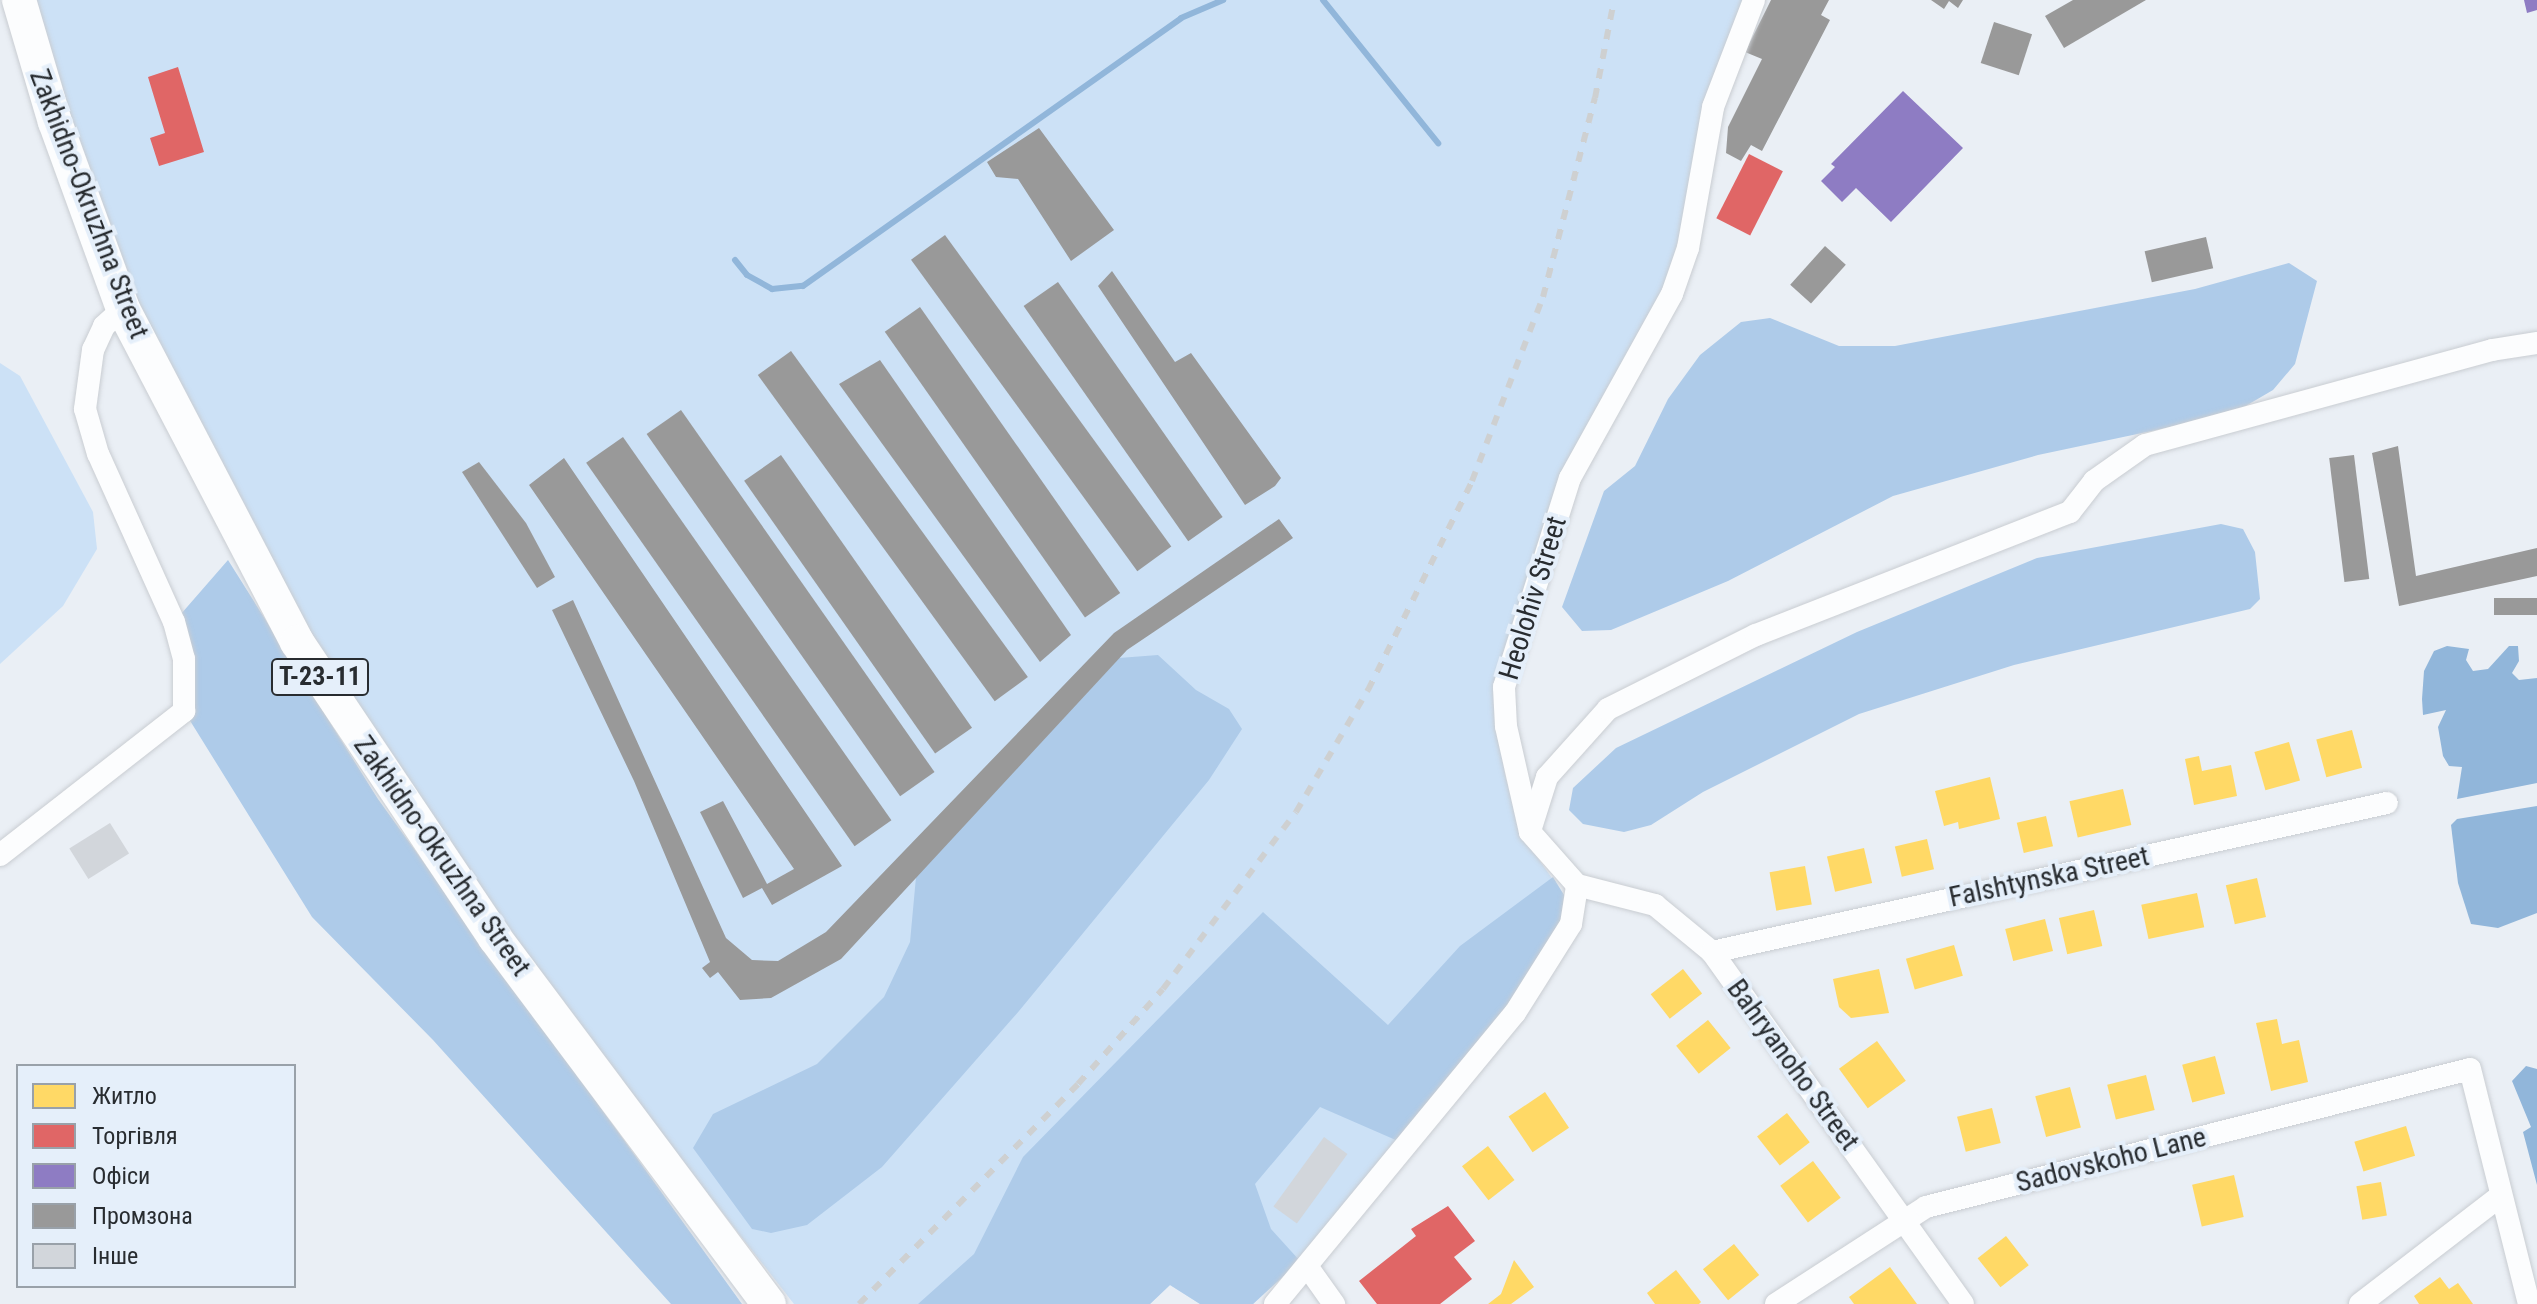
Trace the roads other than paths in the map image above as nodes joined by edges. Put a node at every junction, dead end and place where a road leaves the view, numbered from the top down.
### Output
1 (19, 0) edge
2 (1754, 0) edge
3 (123, 309) junction
4 (2537, 343) edge
5 (2387, 803) dead end
6 (1530, 832) junction
7 (0, 855) edge
8 (1577, 885) junction
9 (1712, 952) junction
10 (2499, 1197) junction
11 (1902, 1218) junction
12 (1307, 1266) junction
13 (761, 1293) edge
14 (1275, 1304) edge
15 (1334, 1304) edge
16 (1776, 1304) edge
17 (1963, 1304) edge
18 (2360, 1304) edge
19 (2529, 1304) edge

1 - 3 main road, Zakhidno-Okruzhna Street / Т-23-11
2 - 6 street, Heolohiv Street
3 - 7 street
3 - 13 main road, Zakhidno-Okruzhna Street / Т-23-11
4 - 6 street
5 - 9 street, Falshtynska Street
6 - 8 street, Heolohiv Street
8 - 9 street, Bahryanoho Street
8 - 12 street
9 - 11 street, Bahryanoho Street
10 - 11 street, Sadovskoho Lane
10 - 18 street
10 - 19 street
11 - 16 street, Sadovskoho Lane
11 - 17 street, Bahryanoho Street
12 - 14 street
12 - 15 street

